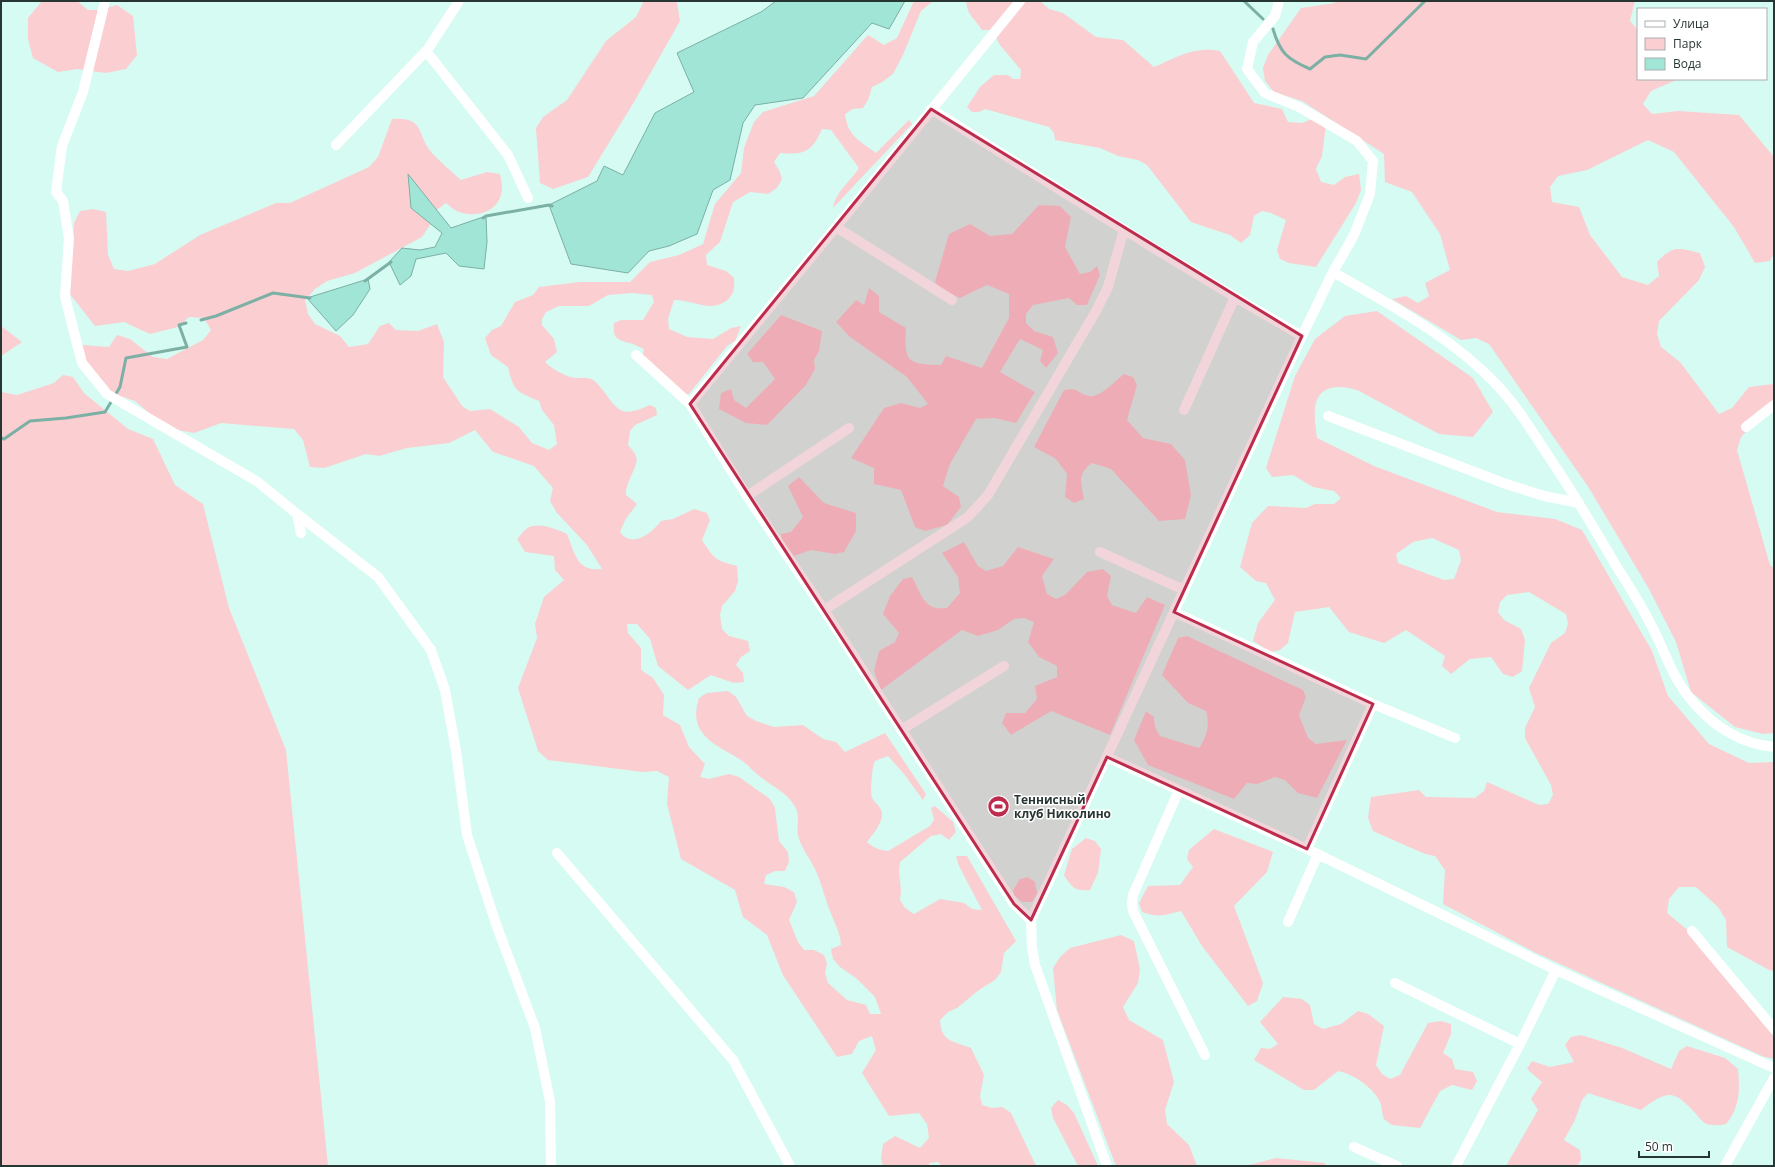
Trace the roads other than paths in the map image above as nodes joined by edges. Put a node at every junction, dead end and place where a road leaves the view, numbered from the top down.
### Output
1 (105, 1) edge
2 (459, 1) edge
3 (1020, 1) edge
4 (1279, 1) edge
5 (426, 51) junction
6 (931, 109) junction
7 (336, 145) dead end
8 (528, 198) dead end
9 (836, 228) junction
10 (1124, 229) junction
11 (1334, 272) junction
12 (1235, 298) junction
13 (952, 300) dead end
14 (1302, 336) junction
15 (636, 355) dead end
16 (690, 404) junction
17 (1774, 405) edge
18 (1184, 410) dead end
19 (1328, 416) dead end
20 (1746, 426) dead end
21 (849, 428) dead end
22 (747, 496) junction
23 (1579, 503) junction
24 (297, 514) junction
25 (301, 533) dead end
26 (1100, 552) dead end
27 (1184, 590) junction
28 (824, 610) junction
29 (1174, 612) junction
30 (1004, 666) dead end
31 (1374, 704) junction
32 (901, 730) junction
33 (1455, 738) dead end
34 (1774, 747) edge
35 (1108, 757) junction
36 (1179, 790) junction
37 (1307, 848) junction
38 (557, 853) dead end
39 (1318, 854) junction
40 (1032, 920) junction
41 (1288, 922) dead end
42 (1692, 931) dead end
43 (1556, 970) junction
44 (1395, 983) dead end
45 (1774, 1029) edge
46 (1520, 1044) junction
47 (1205, 1055) dead end
48 (1774, 1068) edge
49 (1774, 1078) edge
50 (1354, 1147) dead end
51 (551, 1166) edge
52 (790, 1166) edge
53 (1107, 1166) edge
54 (1397, 1166) edge
55 (1456, 1166) edge
56 (1725, 1166) edge

1 - 24 street
2 - 5 street
3 - 6 street
4 - 11 street
5 - 7 street
5 - 8 street
6 - 9 street
6 - 10 street
9 - 13 street
9 - 16 street
10 - 12 street
10 - 28 street
11 - 14 street
11 - 23 street
12 - 14 street
12 - 18 street
14 - 27 street
15 - 16 street
16 - 22 street
17 - 20 street
19 - 23 street
21 - 22 street
22 - 28 street
23 - 34 street
24 - 25 street
24 - 51 street
26 - 27 street
27 - 29 street
28 - 32 street
29 - 31 street
29 - 35 street
30 - 32 street
31 - 33 street
31 - 37 street
32 - 40 street
35 - 36 street
35 - 40 street
36 - 37 street
36 - 47 street
37 - 39 street
38 - 52 street
39 - 41 street
39 - 43 street
40 - 53 street
42 - 45 street
43 - 46 street
43 - 48 street
44 - 46 street
46 - 55 street
49 - 56 street
50 - 54 street

